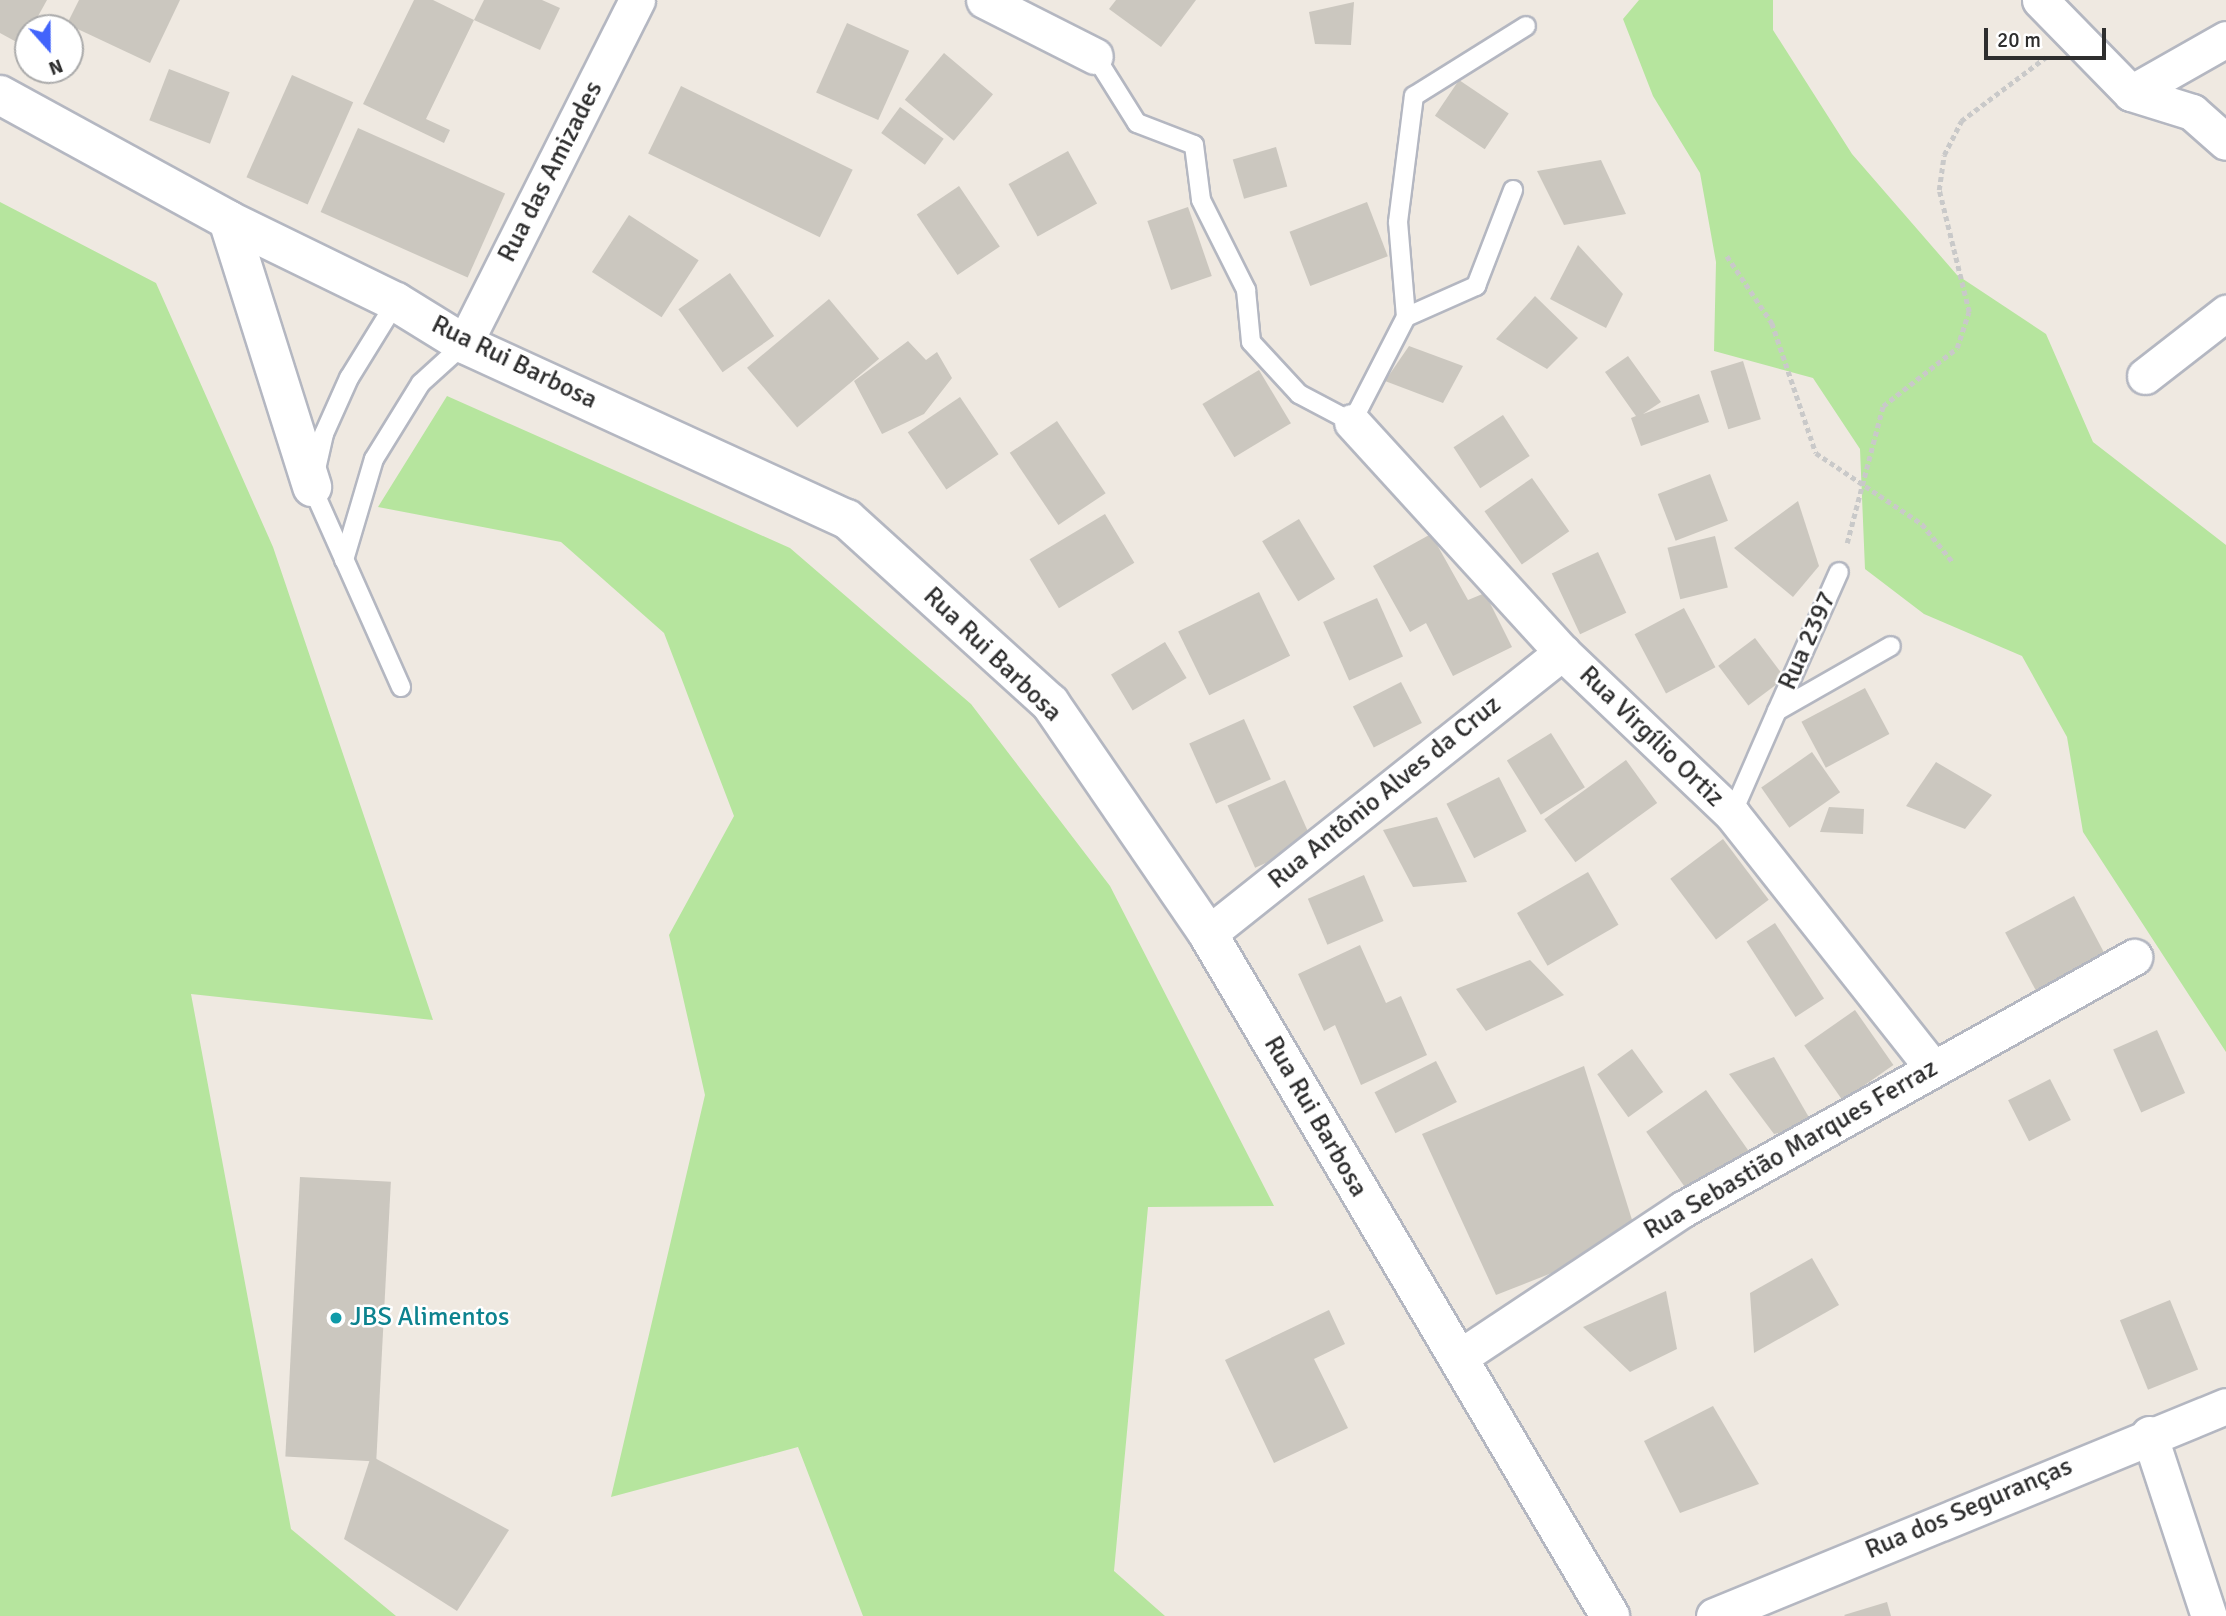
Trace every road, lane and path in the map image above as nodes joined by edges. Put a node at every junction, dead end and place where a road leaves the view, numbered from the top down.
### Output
1 (637, 0) edge
2 (984, 0) edge
3 (2040, 0) edge
4 (1526, 26) dead end
5 (2074, 35) junction
6 (2226, 39) edge
7 (1095, 55) joint
8 (2131, 93) junction
9 (0, 95) edge
10 (2226, 142) edge
11 (1513, 190) dead end
12 (228, 220) junction
13 (1727, 256) dead end
14 (396, 302) junction
15 (2226, 313) edge
16 (1406, 317) junction
17 (464, 344) junction
18 (2145, 376) dead end
19 (1352, 422) junction
20 (1864, 484) junction
21 (312, 487) junction
22 (344, 560) junction
23 (1952, 561) dead end
24 (1839, 572) joint
25 (1891, 646) dead end
26 (1562, 652) junction
27 (401, 687) dead end
28 (1777, 711) junction
29 (1732, 814) junction
30 (1208, 934) junction
31 (2134, 957) dead end
32 (1932, 1067) junction
33 (1457, 1359) junction
34 (2226, 1406) edge
35 (2149, 1434) junction
36 (1610, 1616) edge
37 (1714, 1616) edge
38 (2209, 1616) edge

1 - 17 street, Rua das Amizades
2 - 7 street
3 - 5 street
4 - 16 lane
5 - 8 street
5 - 20 path
6 - 8 street
7 - 19 lane
8 - 10 street
9 - 12 main road, Rua Rui Barbosa
11 - 16 lane
12 - 14 main road, Rua Rui Barbosa
12 - 21 main road
13 - 20 path
14 - 17 main road, Rua Rui Barbosa
14 - 21 lane
15 - 18 street
16 - 19 lane
17 - 22 lane
17 - 30 main road, Rua Rui Barbosa
19 - 26 street, Rua Virgílio Ortiz
20 - 23 path
20 - 24 path
21 - 22 lane
22 - 27 lane
24 - 28 lane, Rua 2397
25 - 28 lane
26 - 29 street, Rua Virgílio Ortiz
26 - 30 street, Rua Antônio Alves da Cruz
28 - 29 lane, Rua 2397
29 - 32 street, Rua Virgílio Ortiz
30 - 33 main road, Rua Rui Barbosa
31 - 32 street, Rua Sebastião Marques Ferraz
32 - 33 street, Rua Sebastião Marques Ferraz
33 - 36 main road, Rua Rui Barbosa
34 - 35 street, Rua dos Seguranças
35 - 37 street, Rua dos Seguranças
35 - 38 street

